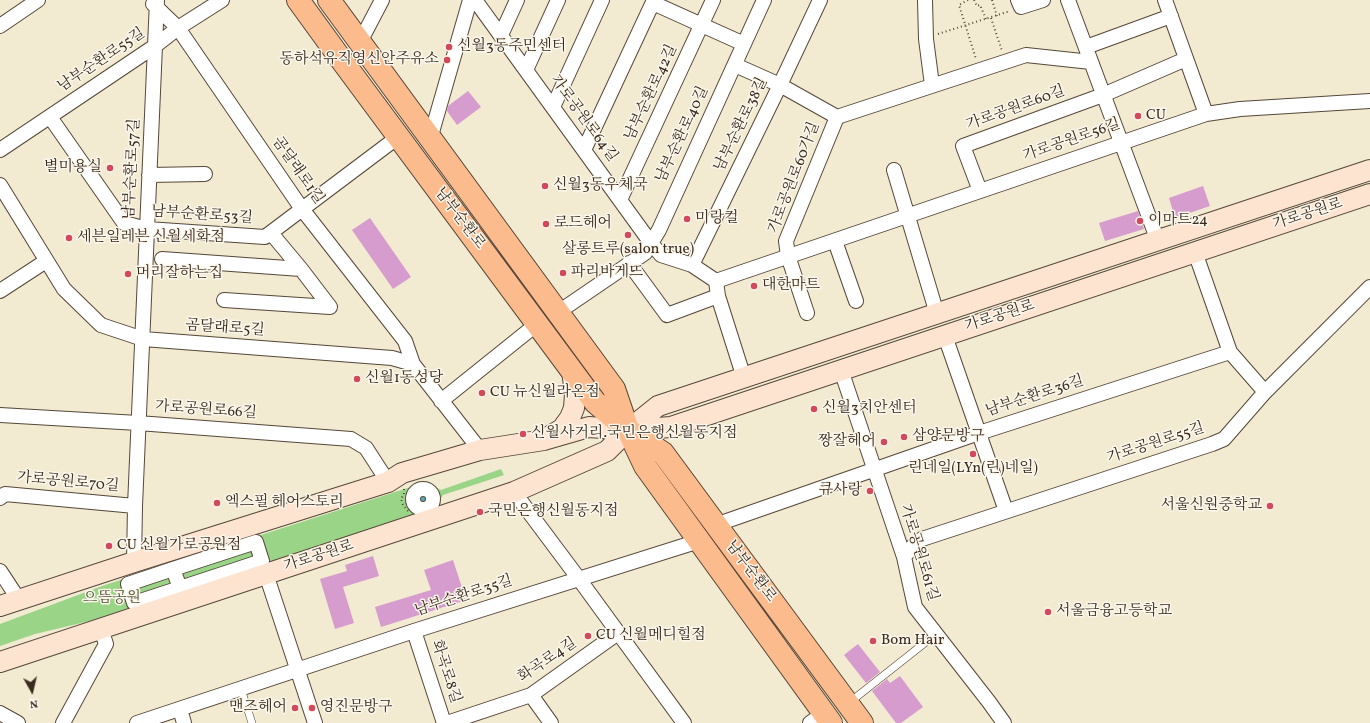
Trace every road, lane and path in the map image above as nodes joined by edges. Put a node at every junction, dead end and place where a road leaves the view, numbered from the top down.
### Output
1 (38, 0) edge
2 (222, 0) edge
3 (298, 0) edge
4 (329, 0) edge
5 (382, 0) edge
6 (470, 0) edge
7 (475, 0) edge
8 (517, 0) edge
9 (558, 0) edge
10 (602, 0) edge
11 (713, 0) edge
12 (764, 0) edge
13 (820, 0) edge
14 (925, 0) edge
15 (968, 0) edge
16 (974, 0) edge
17 (992, 0) edge
18 (1043, 0) edge
19 (1068, 0) edge
20 (1165, 0) edge
21 (654, 1) edge
22 (154, 2) edge
23 (22, 4) edge
24 (1020, 4) edge
25 (997, 16) junction
26 (1170, 16) junction
27 (991, 18) junction
28 (986, 19) junction
29 (966, 25) junction
30 (0, 26) edge
31 (702, 26) junction
32 (178, 28) junction
33 (501, 35) junction
34 (926, 39) junction
35 (360, 42) junction
36 (744, 44) junction
37 (155, 46) junction
38 (1086, 47) junction
39 (1186, 59) junction
40 (1006, 61) junction
41 (1091, 62) junction
42 (735, 65) junction
43 (526, 70) junction
44 (980, 70) junction
45 (932, 85) junction
46 (780, 86) junction
47 (1103, 95) junction
48 (1370, 101) edge
49 (553, 107) junction
50 (1206, 114) junction
51 (50, 117) junction
52 (837, 117) junction
53 (398, 137) junction
54 (430, 139) junction
55 (1121, 143) junction
56 (0, 150) edge
57 (584, 150) junction
58 (894, 170) dead end
59 (1370, 170) edge
60 (205, 174) dead end
61 (149, 175) junction
62 (0, 185) edge
63 (980, 191) junction
64 (1370, 194) edge
65 (620, 200) junction
66 (302, 209) junction
67 (908, 215) junction
68 (147, 229) junction
69 (271, 233) junction
70 (835, 240) junction
71 (1158, 240) junction
72 (651, 242) junction
73 (1195, 252) junction
74 (788, 256) junction
75 (162, 259) dead end
76 (46, 261) junction
77 (629, 263) junction
78 (692, 265) junction
79 (301, 269) junction
80 (716, 281) junction
81 (1370, 287) edge
82 (0, 291) edge
83 (718, 296) junction
84 (224, 300) dead end
85 (856, 301) dead end
86 (557, 313) junction
87 (807, 313) dead end
88 (937, 314) junction
89 (537, 324) junction
90 (945, 336) junction
91 (143, 340) junction
92 (1230, 352) junction
93 (413, 364) junction
94 (572, 370) junction
95 (840, 370) junction
96 (744, 378) junction
97 (1265, 392) junction
98 (441, 401) junction
99 (0, 415) edge
100 (138, 423) junction
101 (628, 430) junction
102 (979, 434) junction
103 (544, 440) junction
104 (480, 450) junction
105 (874, 469) junction
106 (388, 482) junction
107 (418, 490) dead end
108 (514, 492) junction
109 (404, 494) dead end
110 (0, 498) edge
111 (135, 506) junction
112 (424, 509) dead end
113 (1006, 511) junction
114 (410, 513) dead end
115 (715, 525) junction
116 (699, 541) junction
117 (904, 557) junction
118 (134, 562) junction
119 (173, 569) junction
120 (0, 571) edge
121 (266, 574) junction
122 (579, 579) junction
123 (180, 588) junction
124 (19, 600) junction
125 (0, 606) edge
126 (101, 629) junction
127 (414, 631) junction
128 (618, 633) junction
129 (936, 634) junction
130 (0, 662) edge
131 (297, 670) junction
132 (241, 689) junction
133 (531, 695) junction
134 (848, 704) junction
135 (180, 709) junction
136 (0, 712) edge
137 (822, 720) edge
138 (18, 723) edge
139 (63, 723) edge
140 (137, 723) edge
141 (184, 723) edge
142 (252, 723) edge
143 (315, 723) edge
144 (444, 723) edge
145 (447, 723) edge
146 (551, 723) edge
147 (684, 723) edge
148 (862, 723) edge
149 (1004, 723) edge

1 - 23 street
2 - 32 street, 남부순환로55길
3 - 53 main road, 남부순환로
4 - 35 main road, 남부순환로
5 - 35 street
6 - 54 street
7 - 33 street, 가로공원로64길
8 - 33 street
9 - 43 street
10 - 49 street
11 - 31 street, 남부순환로42길
12 - 36 street, 남부순환로40길
13 - 46 street, 남부순환로38길
14 - 34 street
15 - 29 path
16 - 28 path
17 - 25 path
18 - 24 street
19 - 38 street
20 - 26 street
21 - 31 street
21 - 57 street
22 - 32 street, 곰달래로1길
22 - 37 street, 남부순환로57길
23 - 30 street
24 - 25 path
25 - 27 path
26 - 38 street
26 - 39 street
27 - 28 path
27 - 40 path
28 - 29 path
29 - 34 path
29 - 44 path
31 - 36 street
31 - 65 street, 남부순환로42길
32 - 37 street, 남부순환로55길
32 - 66 street, 곰달래로1길
33 - 43 street, 가로공원로64길
34 - 45 street
35 - 54 main road, 남부순환로
36 - 42 street, 남부순환로40길
37 - 51 street, 남부순환로55길
37 - 61 street, 남부순환로57길
38 - 41 street
39 - 47 street, 가로공원로60길
39 - 50 street
40 - 41 street, 가로공원로60가길
40 - 44 street, 가로공원로60가길
41 - 47 street
42 - 46 street
42 - 72 street, 남부순환로40길
43 - 49 street, 가로공원로64길
44 - 45 street, 가로공원로60가길
45 - 52 street, 가로공원로60가길
46 - 52 street
46 - 78 street, 남부순환로38길
47 - 55 street
47 - 63 street, 가로공원로60길
48 - 50 street, 가로공원로56길
49 - 57 street, 가로공원로64길
50 - 55 street, 가로공원로56길
51 - 56 street, 남부순환로55길
51 - 68 street, 남부순환로53길
52 - 74 street, 가로공원로60가길
53 - 66 street, 남부순환로53길
53 - 89 main road, 남부순환로
54 - 86 main road, 남부순환로
55 - 63 street, 가로공원로56길
55 - 71 street
57 - 65 street, 가로공원로64길
58 - 67 street
59 - 71 main road, 가로공원로
60 - 61 street
61 - 68 street, 남부순환로57길
62 - 76 street, 곰달래로5길
63 - 67 street, 가로공원로56길
64 - 73 main road, 가로공원로
65 - 72 street, 가로공원로64길
66 - 69 street, 남부순환로53길
66 - 93 street, 곰달래로1길
67 - 70 street, 가로공원로56길
67 - 88 street
68 - 69 street, 남부순환로53길
68 - 91 street, 남부순환로57길
69 - 79 street
70 - 74 street, 가로공원로56길
70 - 85 street
71 - 88 main road, 가로공원로
72 - 77 street, 남부순환로40길
72 - 78 street, 가로공원로64길
73 - 90 main road, 가로공원로
73 - 92 street
74 - 80 street, 가로공원로56길
74 - 87 street
75 - 79 street
76 - 82 street
76 - 91 street, 곰달래로5길
77 - 83 street
77 - 86 street, 남부순환로40길
78 - 80 street, 가로공원로64길
79 - 84 street
80 - 83 street
81 - 97 street, 가로공원로55길
83 - 96 street
86 - 101 main road, 남부순환로
88 - 96 main road, 가로공원로
89 - 94 main road, 남부순환로
89 - 98 street
90 - 95 main road, 가로공원로
90 - 102 street
91 - 93 street, 곰달래로5길
91 - 100 street, 남부순환로57길
92 - 97 street
92 - 102 street, 남부순환로36길
93 - 98 street
94 - 101 main road, 남부순환로
94 - 103 main road
95 - 101 main road, 가로공원로
95 - 105 street, 가로공원로61길
96 - 101 main road, 가로공원로
97 - 113 street, 가로공원로55길
98 - 104 street
99 - 100 street, 가로공원로66길
100 - 106 street, 가로공원로66길
100 - 111 street
101 - 103 main road, 가로공원로
101 - 108 main road, 가로공원로
101 - 115 main road, 남부순환로
101 - 116 main road, 남부순환로
102 - 105 street, 남부순환로36길
102 - 113 street
103 - 104 main road, 가로공원로
104 - 106 main road, 가로공원로
105 - 115 street, 남부순환로36길
105 - 117 street, 가로공원로61길
106 - 118 main road, 가로공원로
107 - 112 street
108 - 121 main road, 가로공원로
108 - 122 street
109 - 114 path
110 - 111 street, 가로공원로70길
111 - 118 street
113 - 117 street, 가로공원로55길
115 - 134 main road, 남부순환로
116 - 122 street, 남부순환로35길
116 - 137 main road, 남부순환로
117 - 129 street, 가로공원로61길
118 - 124 main road, 가로공원로
119 - 123 street
119 - 123 street
119 - 123 street
120 - 124 street
121 - 126 main road, 가로공원로
121 - 131 street
122 - 127 street, 남부순환로35길
122 - 128 street
124 - 125 main road, 가로공원로
126 - 130 main road, 가로공원로
126 - 139 street
127 - 131 street, 남부순환로35길
127 - 144 street, 화곡로8길
128 - 133 street, 화곡로4길
128 - 147 street
129 - 134 lane
129 - 149 street, 가로공원로61길
131 - 132 street, 남부순환로35길
131 - 143 street
132 - 135 street, 남부순환로35길
132 - 142 lane
133 - 145 street, 화곡로4길
133 - 146 street
134 - 148 main road, 남부순환로
135 - 140 street, 남부순환로35길
135 - 141 street
136 - 138 street

